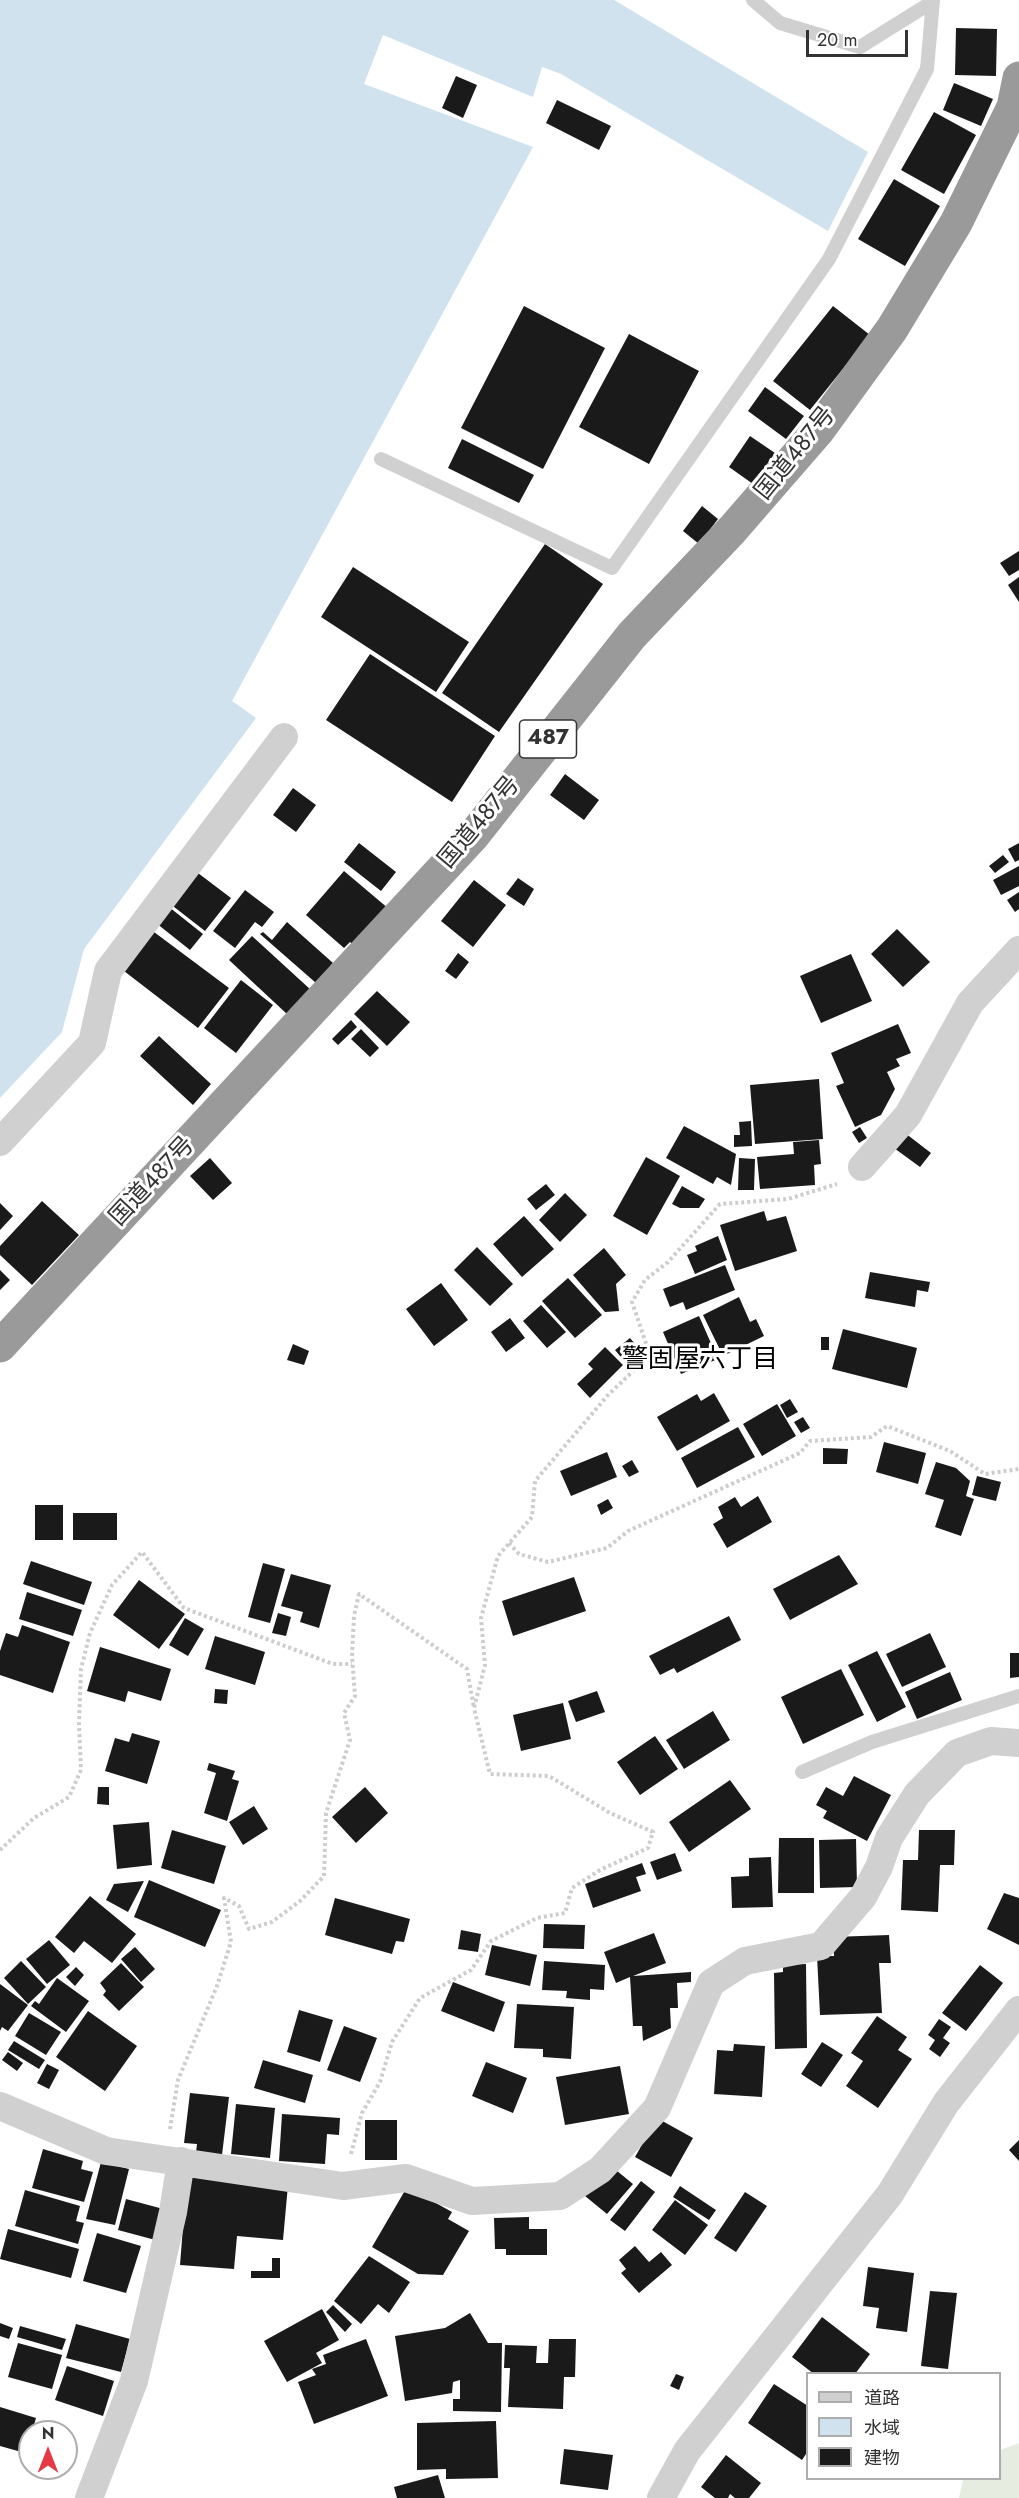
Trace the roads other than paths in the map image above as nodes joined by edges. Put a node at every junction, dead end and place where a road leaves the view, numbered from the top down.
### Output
1 (753, 0) edge
2 (933, 1) edge
3 (1019, 78) edge
4 (381, 459) dead end
5 (284, 737) dead end
6 (1019, 950) edge
7 (0, 1142) edge
8 (862, 1167) road end
9 (0, 1346) edge
10 (1019, 1696) edge
11 (1019, 1743) edge
12 (802, 1772) dead end
13 (1019, 2010) edge
14 (0, 2106) edge
15 (173, 2160) junction
16 (89, 2498) edge
17 (661, 2498) edge

1 - 2 lane
2 - 4 lane
3 - 9 highway, 国道487号 / 487
5 - 7 street
6 - 8 street
10 - 12 lane
11 - 15 street
13 - 17 street
14 - 15 street
15 - 16 street

